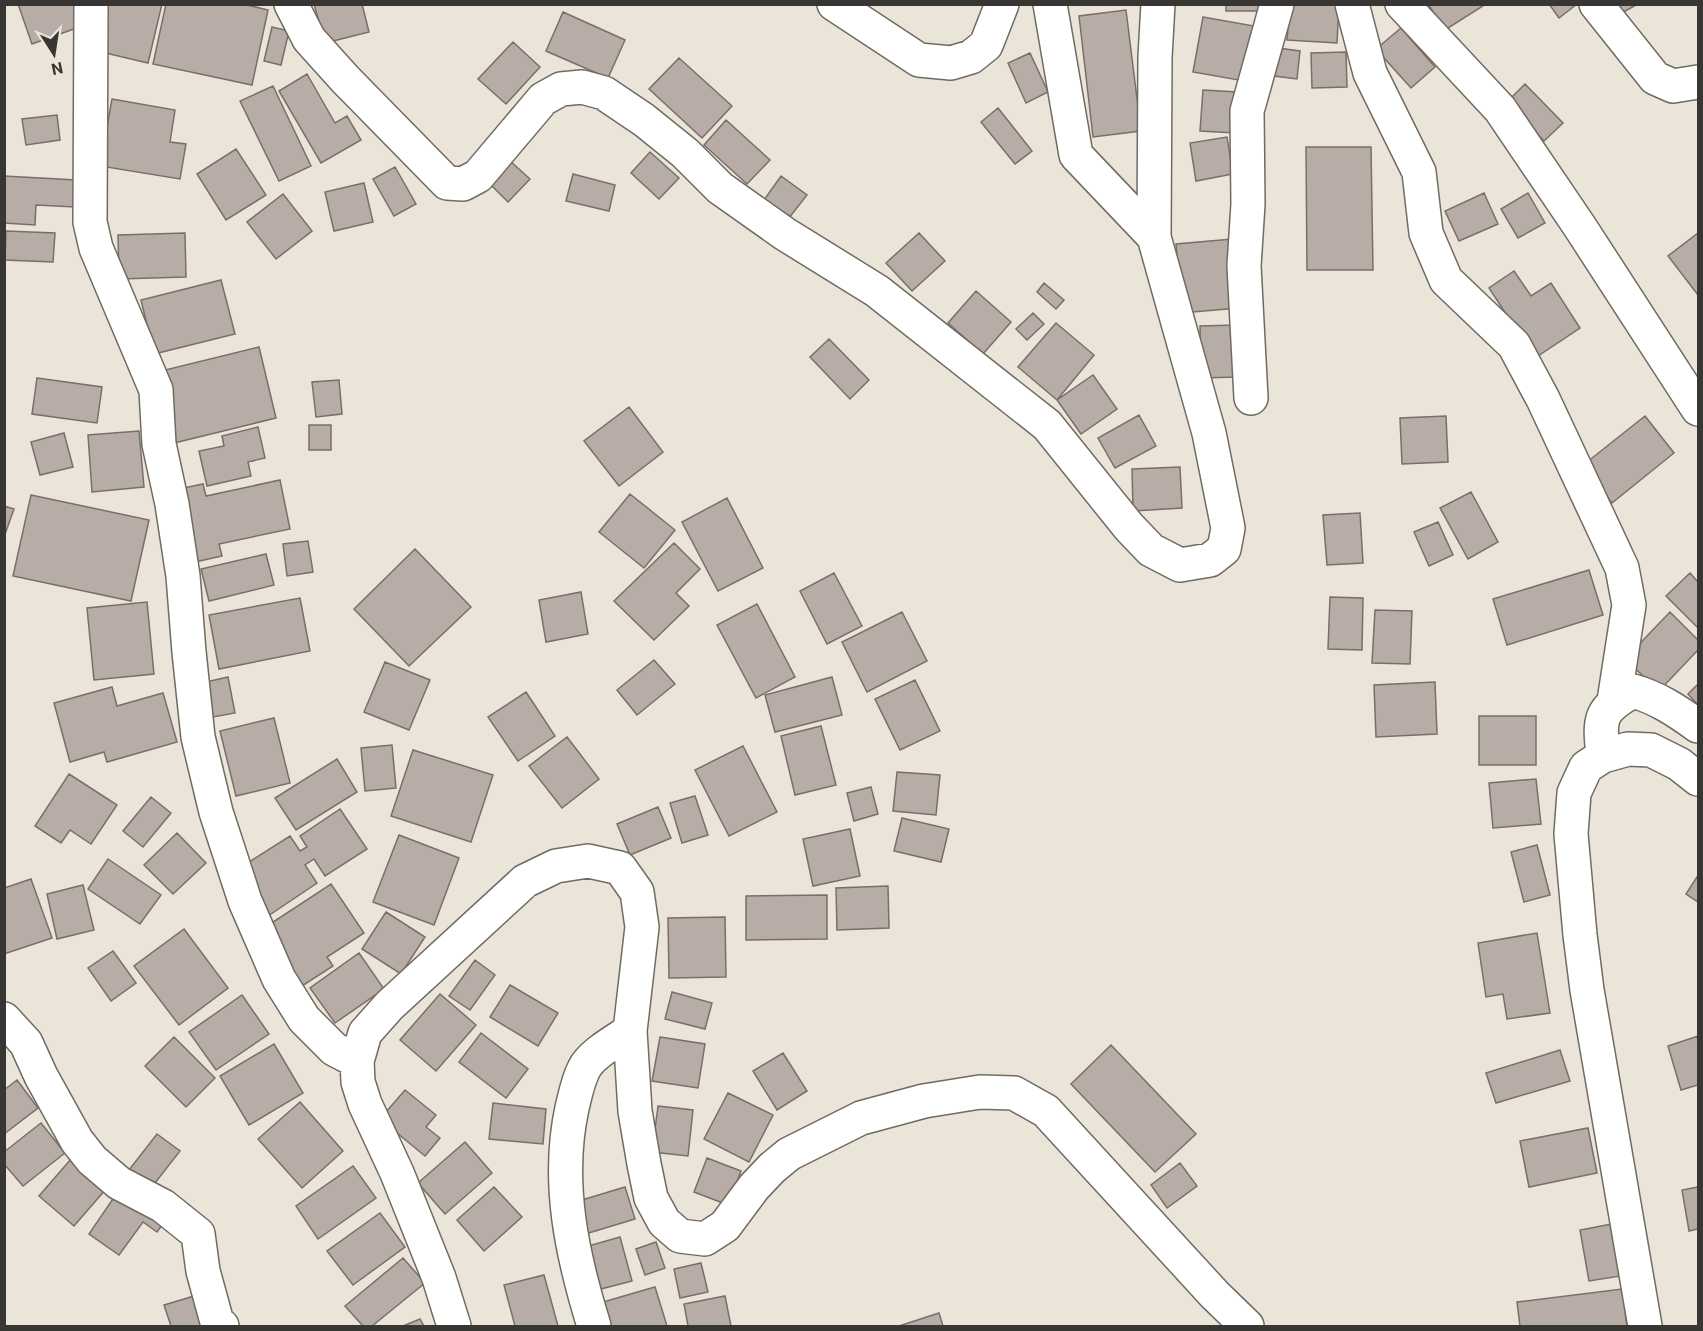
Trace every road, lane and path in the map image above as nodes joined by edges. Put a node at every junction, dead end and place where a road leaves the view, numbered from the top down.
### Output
1 (91, 4) edge
2 (291, 4) edge
3 (834, 4) edge
4 (1002, 4) edge
5 (1050, 4) edge
6 (1158, 4) edge
7 (1277, 4) edge
8 (1352, 4) edge
9 (1402, 4) edge
10 (1596, 4) edge
11 (1698, 82) edge
12 (1154, 237) junction
13 (1251, 398) dead end
14 (1698, 409) edge
15 (1614, 701) junction
16 (1698, 726) edge
17 (1603, 756) junction
18 (1698, 779) edge
19 (4, 1019) edge
20 (630, 1031) junction
21 (357, 1060) junction
22 (222, 1326) edge
23 (454, 1326) edge
24 (594, 1326) edge
25 (1247, 1326) edge
26 (1645, 1326) edge

1 - 21 street
2 - 12 street
3 - 4 street
5 - 12 street
6 - 12 street
7 - 13 street
8 - 15 street
9 - 14 street
10 - 11 street
15 - 16 street
15 - 17 street
17 - 18 street
17 - 26 street
19 - 22 street
20 - 21 street
20 - 24 street
20 - 25 street
21 - 23 street

